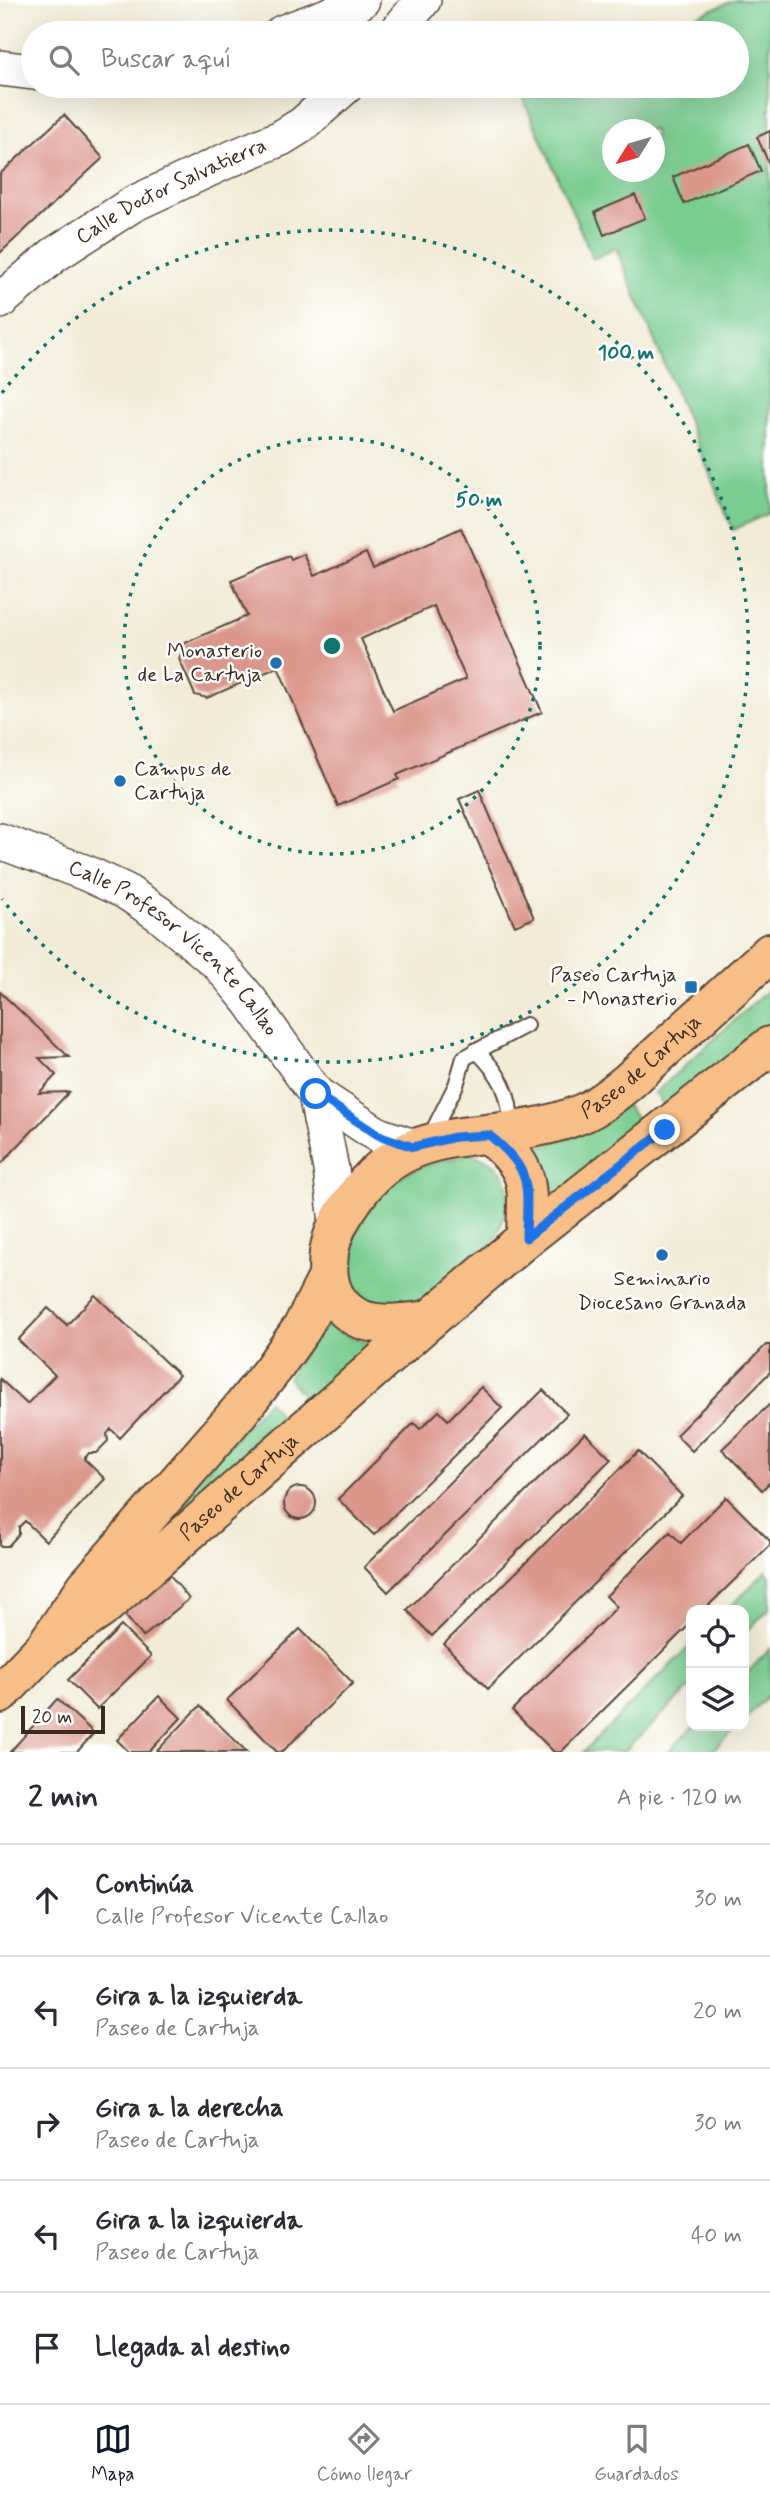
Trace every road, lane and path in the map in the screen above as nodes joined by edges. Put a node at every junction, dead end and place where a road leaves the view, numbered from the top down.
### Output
1 (423, 0) edge
2 (358, 3) edge
3 (312, 21) edge
4 (342, 21) edge
5 (406, 21) edge
6 (0, 68) edge
7 (21, 71) edge
8 (327, 98) edge
9 (0, 301) edge
10 (0, 841) edge
11 (770, 953) edge
12 (526, 1025) dead end
13 (770, 1045) edge
14 (477, 1050) junction
15 (316, 1094) junction
16 (503, 1140) junction
17 (420, 1145) junction
18 (337, 1223) junction
19 (526, 1238) junction
20 (327, 1277) junction
21 (429, 1320) junction
22 (45, 1647) junction
23 (0, 1694) edge

1 - 5 street
2 - 3 street
2 - 4 street
6 - 7 street
8 - 9 street, Calle Doctor Salvatierra
10 - 15 street, Calle Profesor Vicente Callao
11 - 16 main road, Paseo de Cartuja
12 - 14 lane
13 - 19 main road, Paseo de Cartuja
14 - 16 lane
14 - 17 lane
15 - 17 street, Calle Profesor Vicente Callao
15 - 18 street, Calle Profesor Vicente Callao
16 - 17 main road, Paseo de Cartuja
16 - 19 main road
17 - 18 main road, Paseo de Cartuja
18 - 20 main road, Paseo de Cartuja
19 - 21 main road, Paseo de Cartuja
20 - 21 main road
20 - 22 main road, Paseo de Cartuja
21 - 22 main road, Paseo de Cartuja
22 - 23 main road, Paseo de Cartuja

